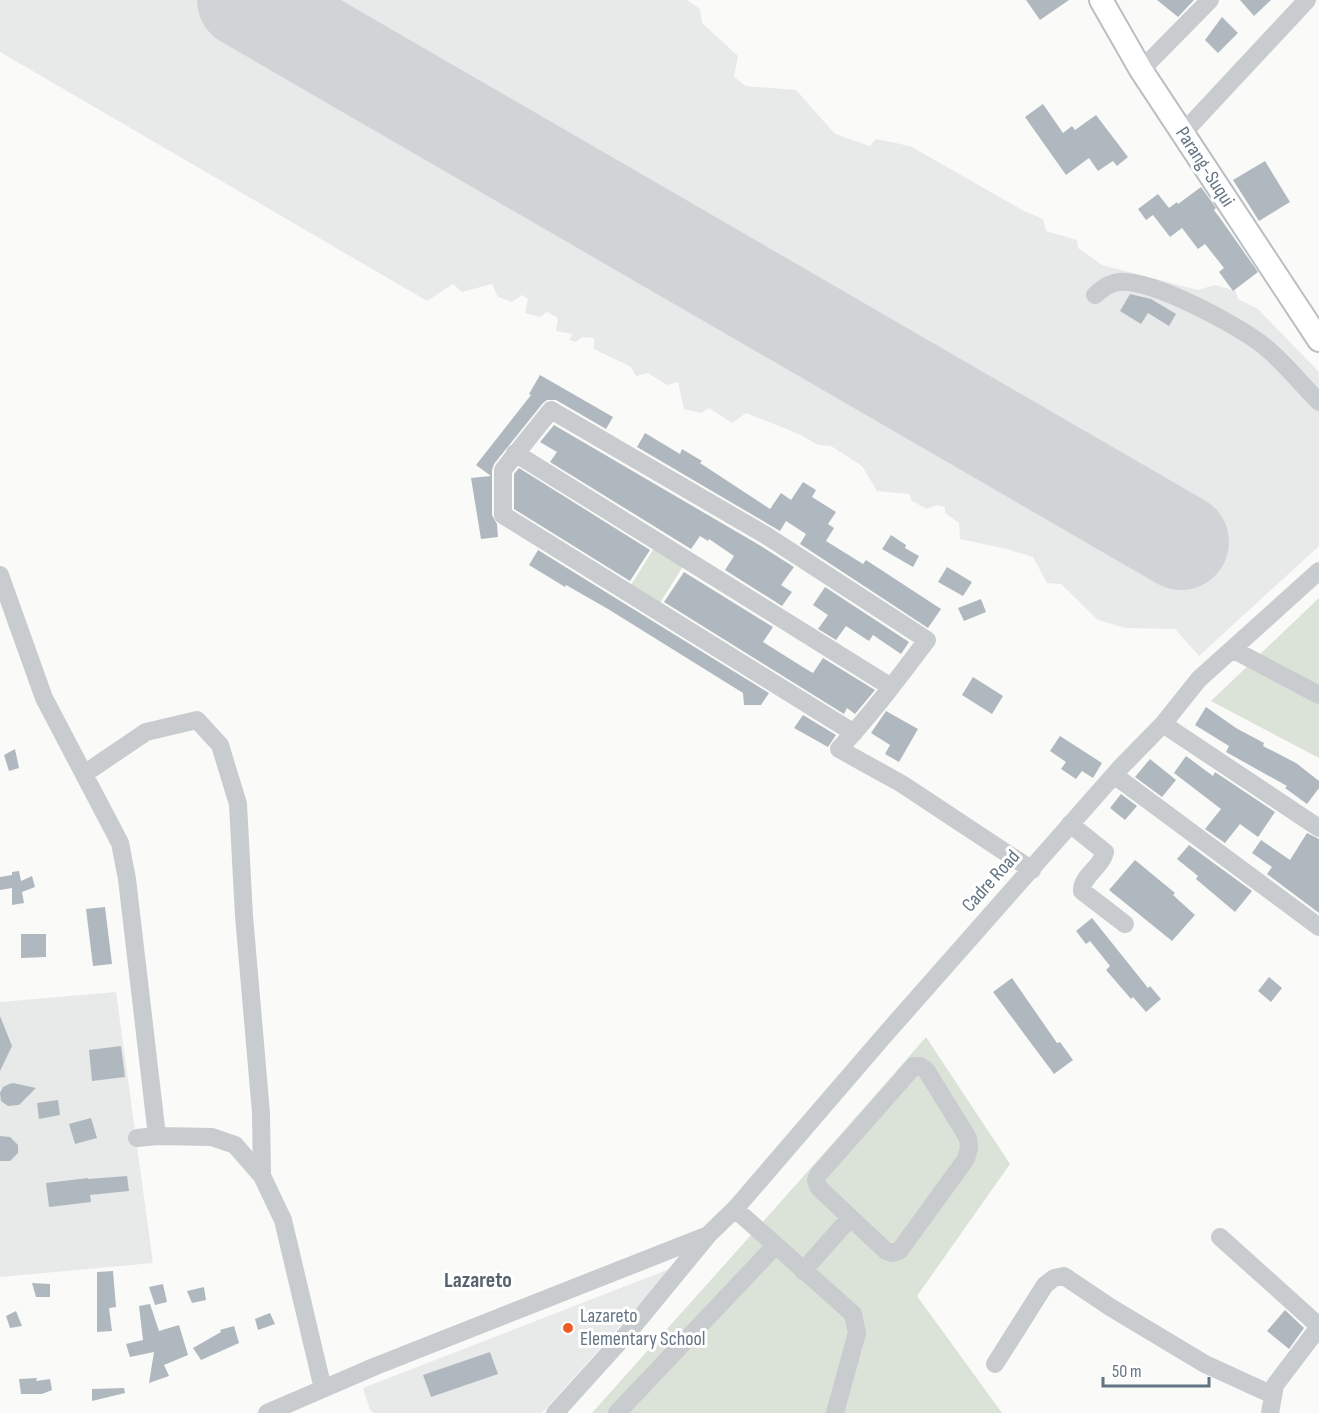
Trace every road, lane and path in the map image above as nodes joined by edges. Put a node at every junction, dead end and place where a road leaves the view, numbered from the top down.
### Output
1 (1101, 0) edge
2 (1210, 0) edge
3 (1307, 0) edge
4 (1142, 70) junction
5 (1183, 133) junction
6 (1095, 296) dead end
7 (1317, 332) edge
8 (1319, 402) edge
9 (515, 453) junction
10 (1319, 571) edge
11 (0, 575) edge
12 (1232, 649) junction
13 (891, 687) junction
14 (1319, 695) edge
15 (1163, 724) junction
16 (854, 733) junction
17 (84, 774) junction
18 (1114, 775) junction
19 (1070, 824) junction
20 (1319, 828) edge
21 (1032, 870) junction
22 (1125, 924) dead end
23 (1319, 927) edge
24 (157, 1136) junction
25 (137, 1138) dead end
26 (262, 1176) junction
27 (735, 1209) junction
28 (850, 1218) junction
29 (709, 1234) junction
30 (1220, 1237) dead end
31 (775, 1246) junction
32 (803, 1271) junction
33 (1319, 1326) edge
34 (995, 1364) dead end
35 (323, 1389) junction
36 (1273, 1395) junction
37 (307, 1406) edge
38 (267, 1413) edge
39 (555, 1413) edge
40 (617, 1413) edge
41 (835, 1413) edge
42 (1270, 1413) edge

1 - 4 main road, Parang-Suqui
2 - 4 street
3 - 5 street
4 - 5 main road, Parang-Suqui
5 - 7 main road, Parang-Suqui
6 - 8 street
9 - 13 street
9 - 13 street
9 - 16 street
10 - 12 street, Cadre Road
11 - 17 street
12 - 14 street
12 - 15 street, Cadre Road
13 - 16 street
15 - 18 street, Cadre Road
15 - 20 street
16 - 21 street
17 - 24 street
17 - 26 street
18 - 19 street, Cadre Road
18 - 23 street
19 - 21 street, Cadre Road
19 - 22 street
21 - 27 street, Cadre Road
24 - 25 street
24 - 26 street
26 - 35 street
27 - 29 street, Cadre Road
27 - 31 street
28 - 28 street
28 - 32 street
29 - 35 street
29 - 39 street, Cadre Road
30 - 33 street
31 - 32 street
31 - 40 street
32 - 41 street
33 - 36 street
34 - 36 street
35 - 37 street
36 - 42 street
37 - 38 street

